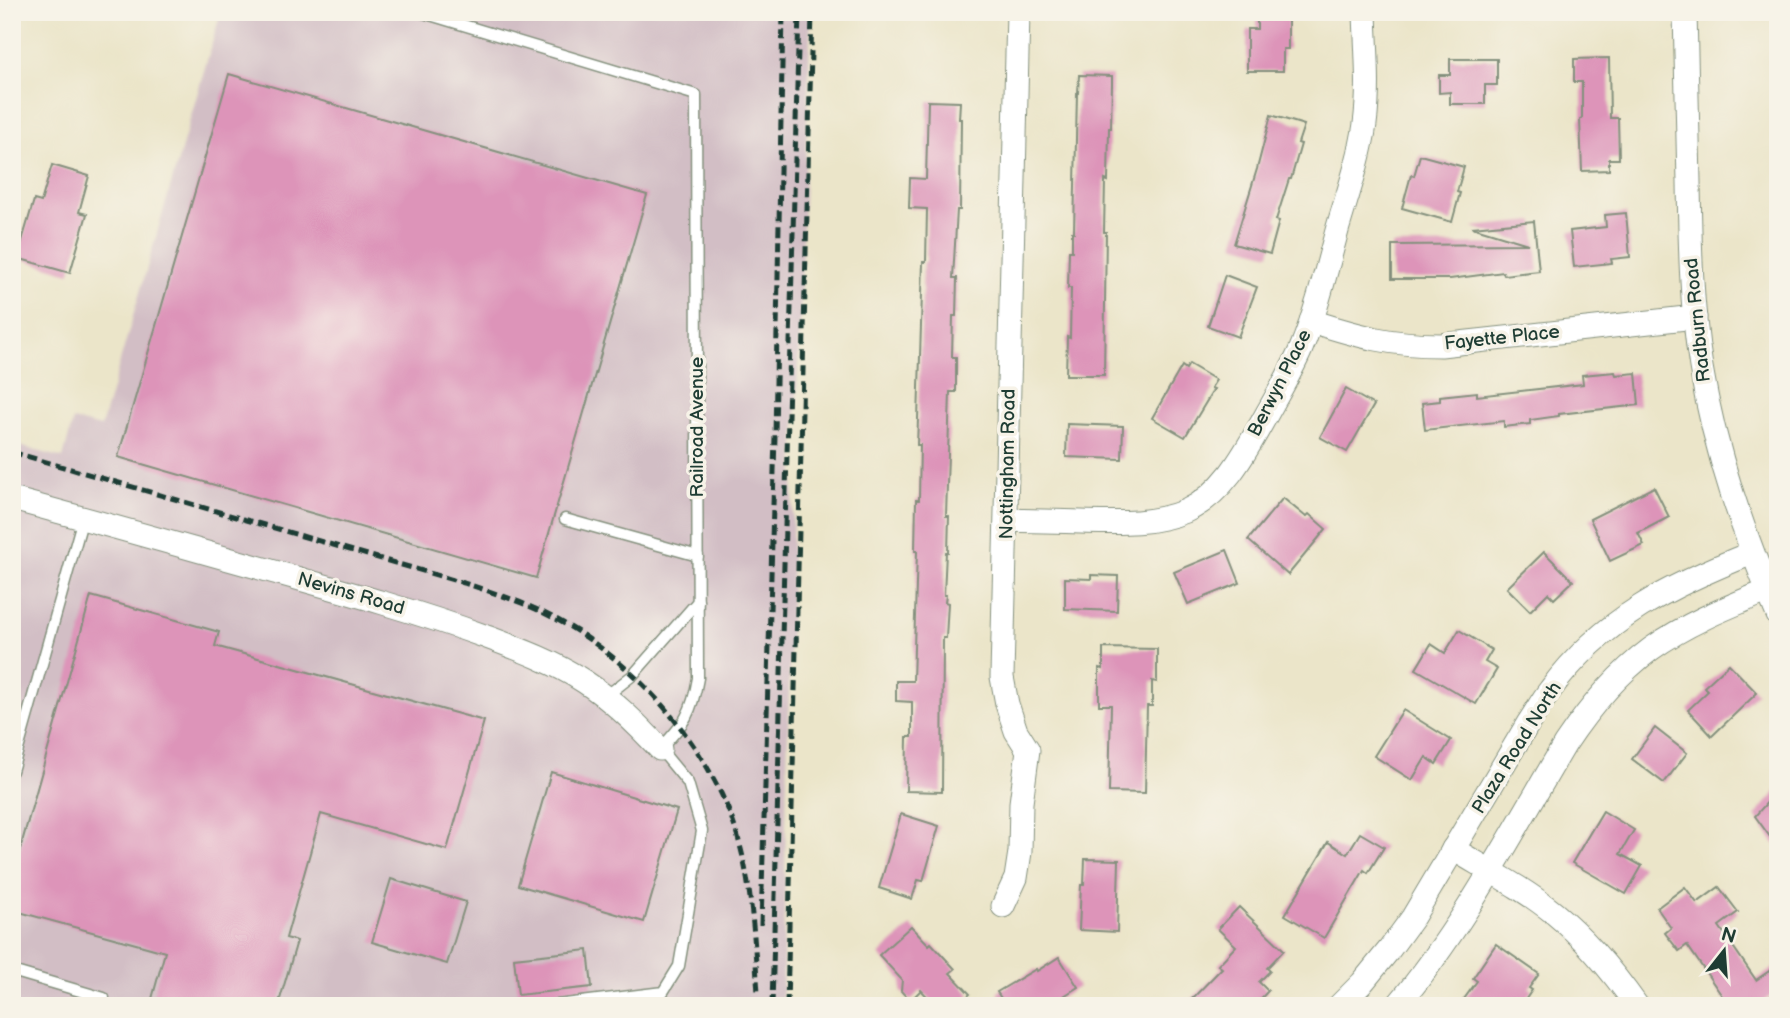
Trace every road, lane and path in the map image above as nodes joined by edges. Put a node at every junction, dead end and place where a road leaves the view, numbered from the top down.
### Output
1 (420, 12) edge
2 (1018, 12) edge
3 (1366, 12) edge
4 (1685, 12) edge
5 (1695, 317) junction
6 (1311, 321) junction
7 (12, 499) edge
8 (83, 518) junction
9 (565, 519) dead end
10 (1007, 520) junction
11 (1752, 552) junction
12 (698, 556) junction
13 (1767, 591) junction
14 (698, 601) junction
15 (1778, 615) edge
16 (605, 696) junction
17 (660, 749) junction
18 (12, 771) edge
19 (1454, 849) junction
20 (1490, 871) junction
21 (1003, 906) dead end
22 (12, 971) edge
23 (104, 998) dead end
24 (549, 1006) edge
25 (1339, 1006) edge
26 (1397, 1006) edge
27 (1637, 1006) edge

1 - 12 lane, Railroad Avenue
2 - 10 street, Nottingham Road
3 - 6 street, Berwyn Place
4 - 5 street, Radburn Road
5 - 6 street, Fayette Place
5 - 11 street, Radburn Road
6 - 10 street, Berwyn Place
7 - 8 street, Nevins Road
8 - 16 street, Nevins Road
8 - 18 lane
9 - 12 lane
10 - 21 street, Nottingham Road
11 - 13 street, Radburn Road
11 - 19 street, Plaza Road North
12 - 14 lane, Railroad Avenue
13 - 15 street, Radburn Road
13 - 20 street, Plaza Road North
14 - 16 lane
14 - 17 lane, Railroad Avenue
16 - 17 street, Nevins Road
17 - 24 lane
19 - 20 street
19 - 25 street, Plaza Road North
20 - 26 street, Plaza Road North
20 - 27 street
22 - 23 lane

